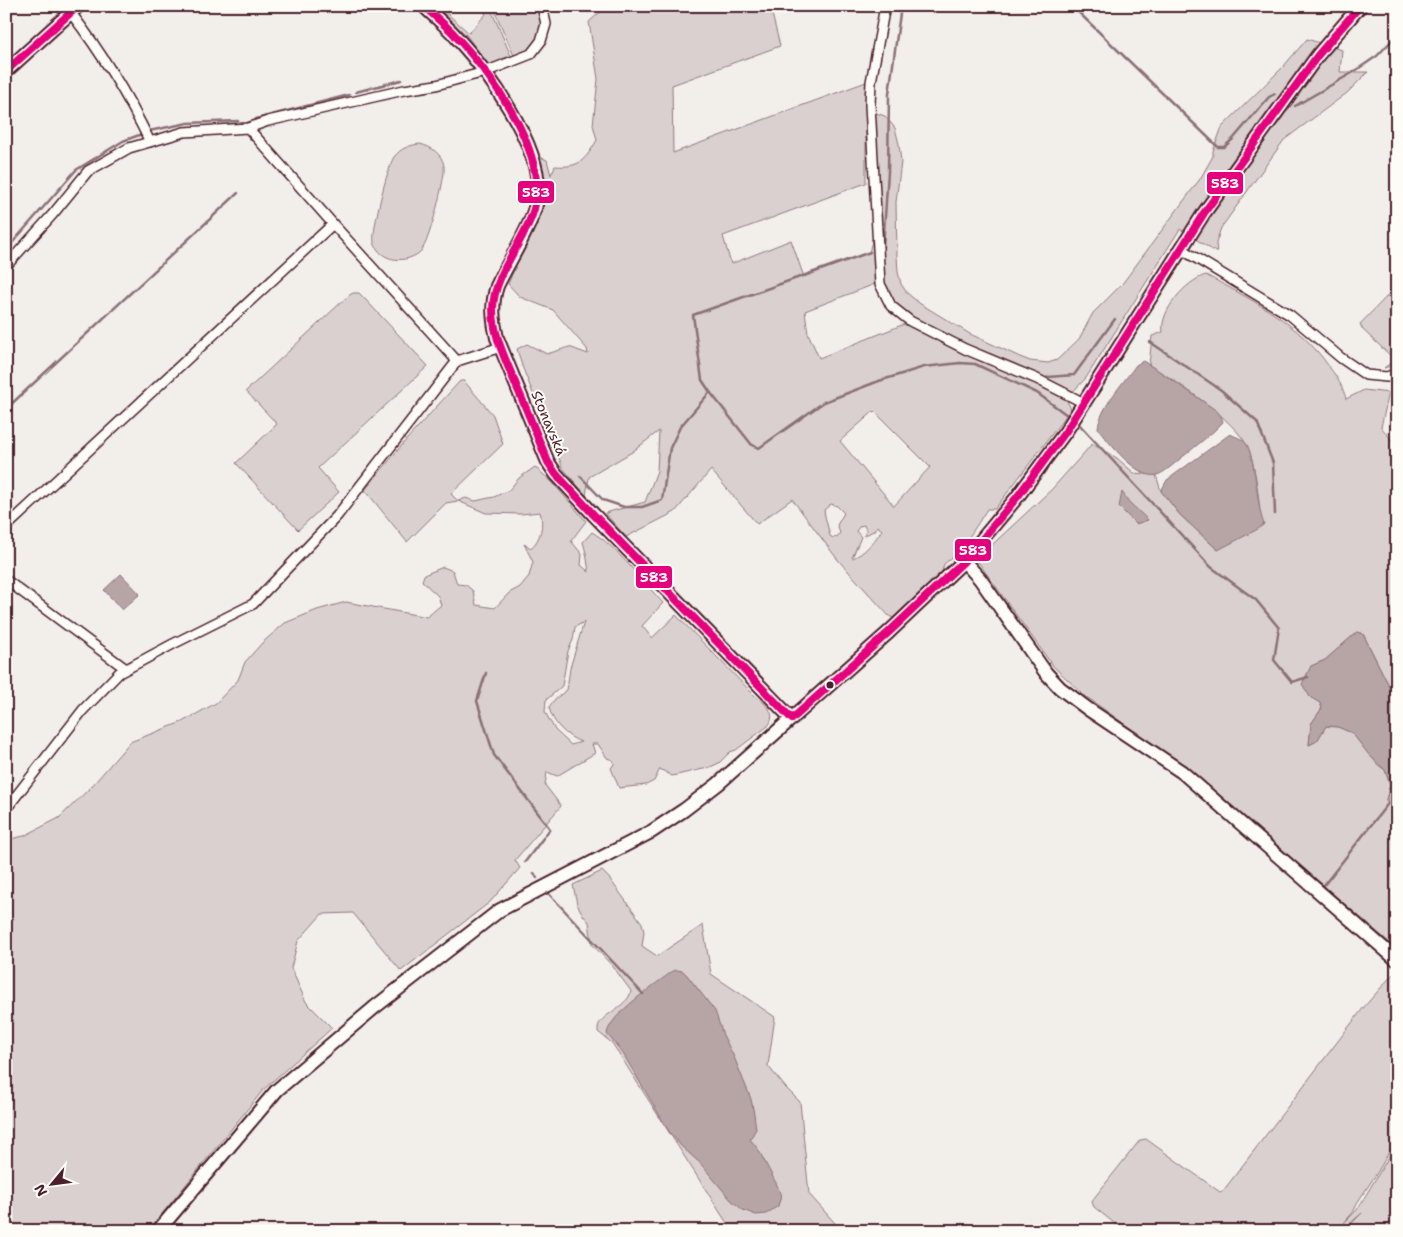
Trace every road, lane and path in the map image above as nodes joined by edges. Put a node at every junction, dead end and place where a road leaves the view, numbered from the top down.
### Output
1 (424, 6) edge
2 (542, 6) edge
3 (885, 6) edge
4 (1360, 6) edge
5 (74, 9) edge
6 (7, 69) edge
7 (485, 72) junction
8 (248, 128) junction
9 (150, 142) junction
10 (333, 224) junction
11 (1181, 249) junction
12 (6, 266) edge
13 (501, 347) junction
14 (457, 361) junction
15 (1397, 373) edge
16 (1084, 403) junction
17 (6, 527) edge
18 (964, 561) junction
19 (6, 580) edge
20 (126, 669) junction
21 (792, 719) junction
22 (6, 809) edge
23 (1397, 960) edge
24 (158, 1231) edge

1 - 7 street, Stonavská
2 - 7 street
3 - 16 street
4 - 11 street
5 - 6 street
5 - 9 street
7 - 8 street
7 - 13 street, Stonavská
8 - 9 street
8 - 10 street
9 - 12 street
10 - 14 street
10 - 17 street
11 - 15 street
11 - 16 street
13 - 14 street
13 - 21 street, Stonavská
14 - 20 street
16 - 18 street
18 - 21 street
18 - 23 street
19 - 20 street
20 - 22 street
21 - 24 street

